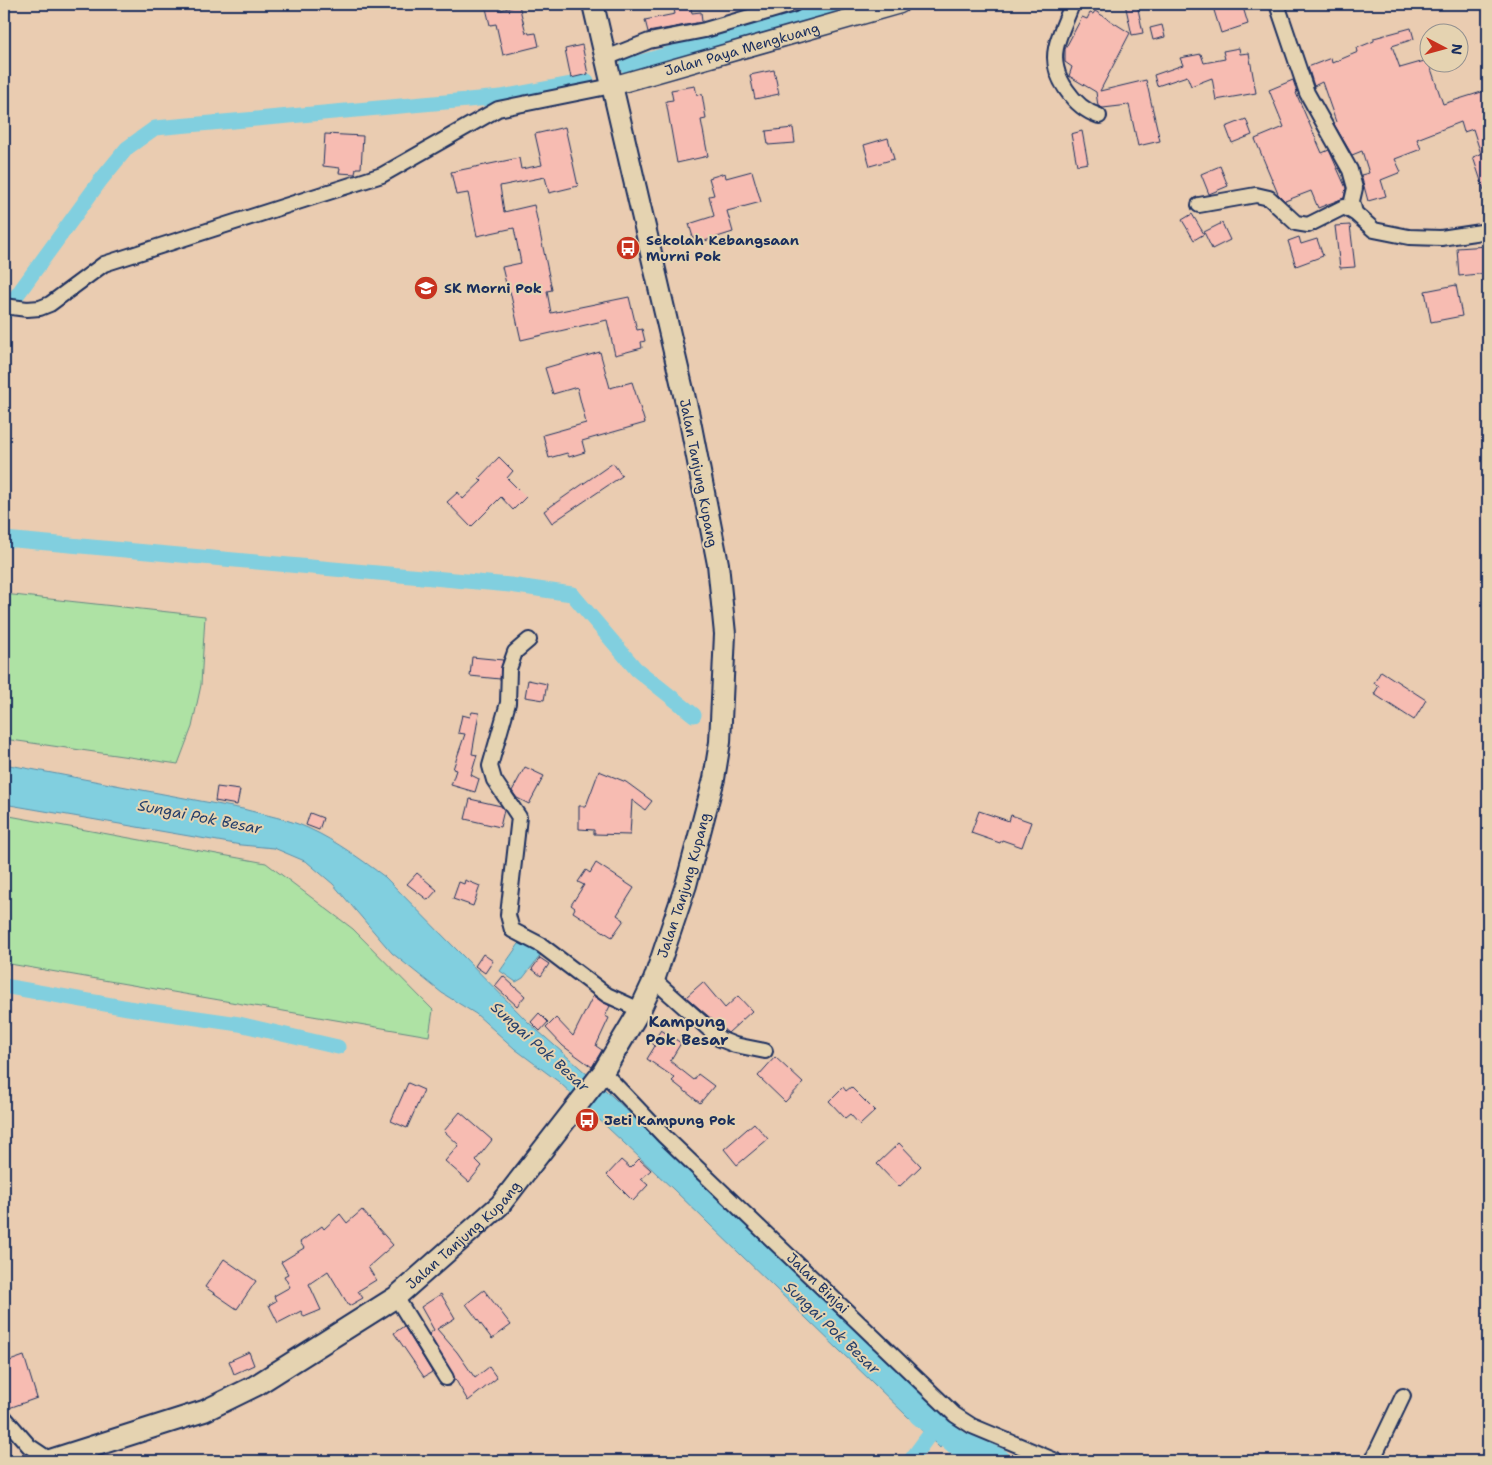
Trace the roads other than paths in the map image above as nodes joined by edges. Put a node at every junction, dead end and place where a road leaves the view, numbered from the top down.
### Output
1 (593, 4) edge
2 (794, 4) edge
3 (900, 4) edge
4 (1072, 4) edge
5 (1278, 4) edge
6 (606, 58) junction
7 (612, 86) junction
8 (1100, 116) dead end
9 (1199, 205) dead end
10 (1355, 214) junction
11 (1488, 231) edge
12 (4, 306) edge
13 (529, 640) dead end
14 (654, 980) junction
15 (640, 1010) junction
16 (765, 1051) dead end
17 (603, 1072) junction
18 (396, 1297) junction
19 (446, 1378) dead end
20 (1403, 1396) dead end
21 (4, 1417) edge
22 (48, 1461) edge
23 (1056, 1461) edge
24 (1372, 1461) edge

1 - 6 main road, Jalan Tanjung Kupang
2 - 6 street
3 - 7 street, Jalan Paya Mengkuang
4 - 8 street
5 - 10 street
6 - 7 main road, Jalan Tanjung Kupang
7 - 12 street
7 - 14 main road, Jalan Tanjung Kupang
9 - 10 street
10 - 11 street
13 - 15 street
14 - 15 main road, Jalan Tanjung Kupang
14 - 16 street
15 - 17 main road, Jalan Tanjung Kupang
17 - 18 main road, Jalan Tanjung Kupang
17 - 23 street, Jalan Binjai
18 - 19 street
18 - 22 main road, Jalan Tanjung Kupang
20 - 24 street
21 - 22 street

